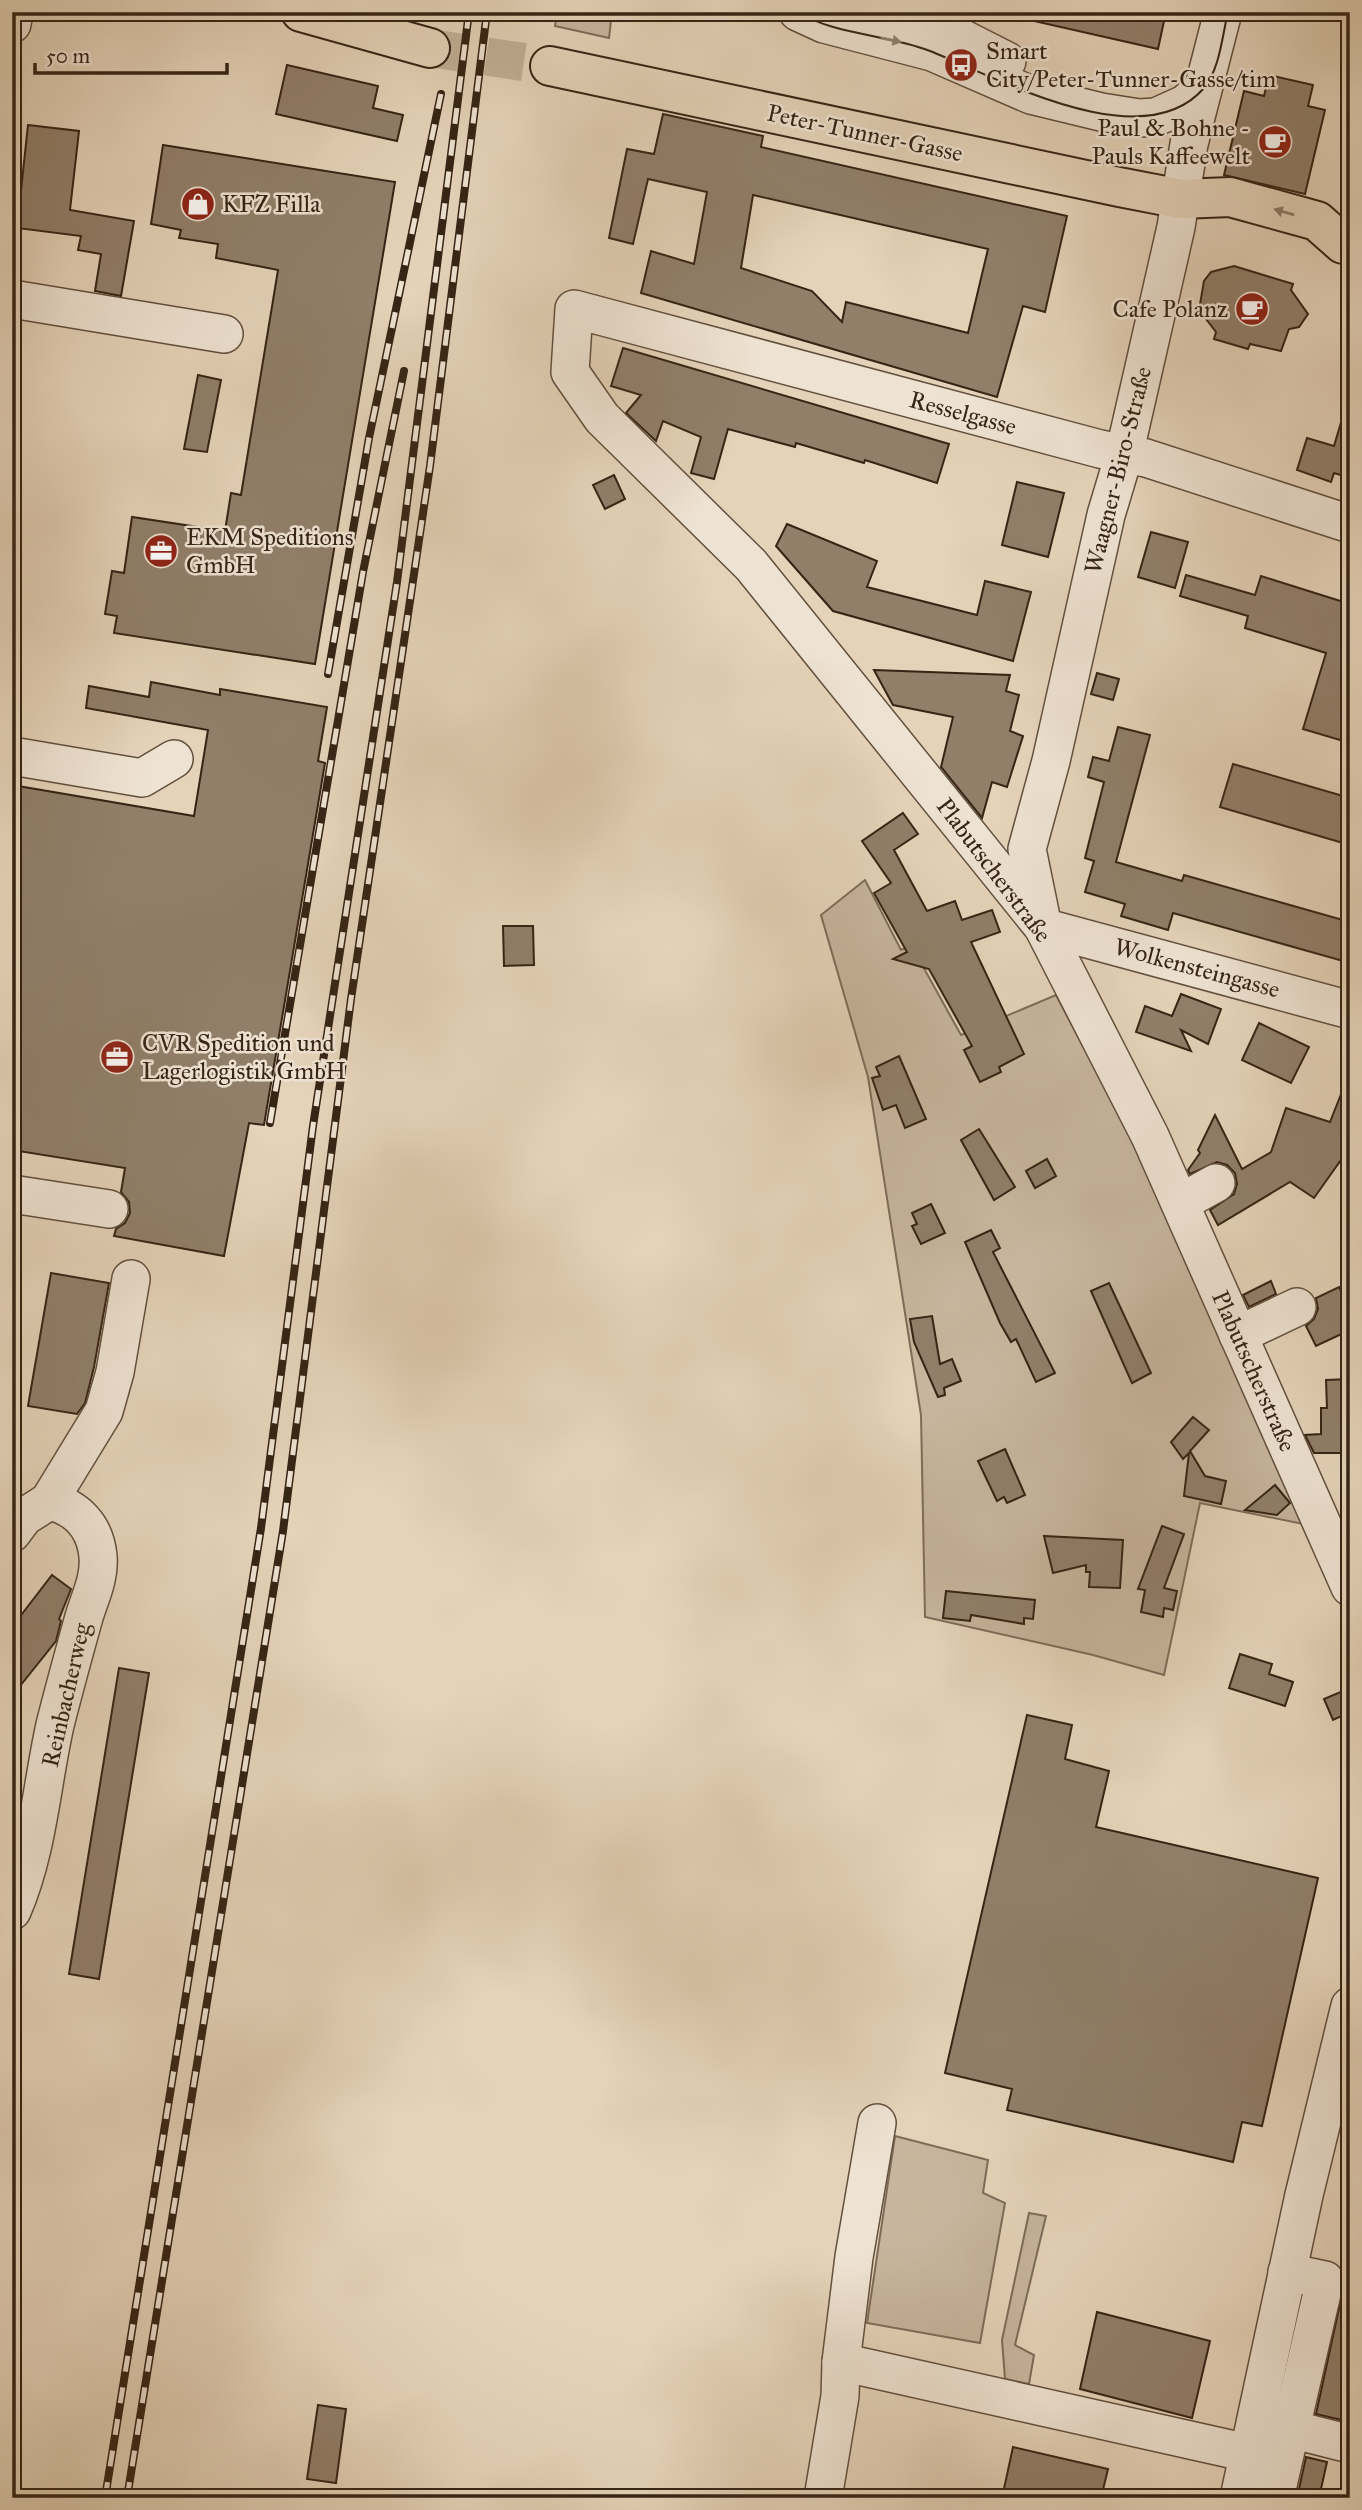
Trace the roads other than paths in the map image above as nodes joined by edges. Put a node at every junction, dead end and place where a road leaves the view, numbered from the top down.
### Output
1 (14, 12) edge
2 (301, 12) edge
3 (798, 12) edge
4 (885, 12) edge
5 (1223, 12) edge
6 (12, 23) edge
7 (430, 48) tunnel mouth
8 (550, 66) tunnel mouth
9 (1203, 88) junction
10 (1080, 107) junction
11 (1181, 199) junction
12 (1346, 245) edge
13 (12, 299) edge
14 (575, 309) joint
15 (223, 334) dead end
16 (1124, 455) junction
17 (1350, 524) edge
18 (12, 756) edge
19 (174, 759) dead end
20 (1043, 927) junction
21 (1350, 1010) edge
22 (1216, 1183) dead end
23 (12, 1194) edge
24 (1180, 1203) junction
25 (109, 1209) dead end
26 (131, 1279) dead end
27 (1297, 1307) dead end
28 (1238, 1335) junction
29 (49, 1501) junction
30 (1337, 1528) edge
31 (12, 1533) edge
32 (1350, 1587) edge
33 (12, 1911) edge
34 (1350, 2007) edge
35 (877, 2123) dead end
36 (1287, 2272) junction
37 (841, 2362) junction
38 (1291, 2430) junction
39 (1252, 2437) junction
40 (1350, 2444) edge
41 (824, 2498) edge
42 (1239, 2498) edge
43 (1275, 2498) edge

1 - 6 street
2 - 7 main road
3 -> 10 street
4 - 10 street
5 - 9 street, Waagner-Biro-Straße
8 - 11 main road, Peter-Tunner-Gasse
9 - 10 street
9 - 11 street, Waagner-Biro-Straße
11 - 12 main road, Peter-Tunner-Gasse
11 - 16 street, Waagner-Biro-Straße
13 - 15 street
14 - 16 street, Resselgasse
14 - 20 street, Plabutscherstraße
16 - 17 street, Resselgasse
16 - 20 street, Waagner-Biro-Straße
18 - 19 street
20 - 21 street, Wolkensteingasse
20 - 24 street, Plabutscherstraße
22 - 24 street
23 - 25 street
24 - 28 street, Plabutscherstraße
26 - 29 street
27 - 28 street
28 - 30 street, Plabutscherstraße
29 - 31 street
29 - 33 street, Reinbacherweg
30 - 32 street, Plabutscherstraße
34 - 36 street
35 - 37 street
36 - 38 street
36 - 39 street
37 - 39 street
37 - 41 street
38 - 39 street
38 - 40 street
38 - 43 street
39 - 42 street

